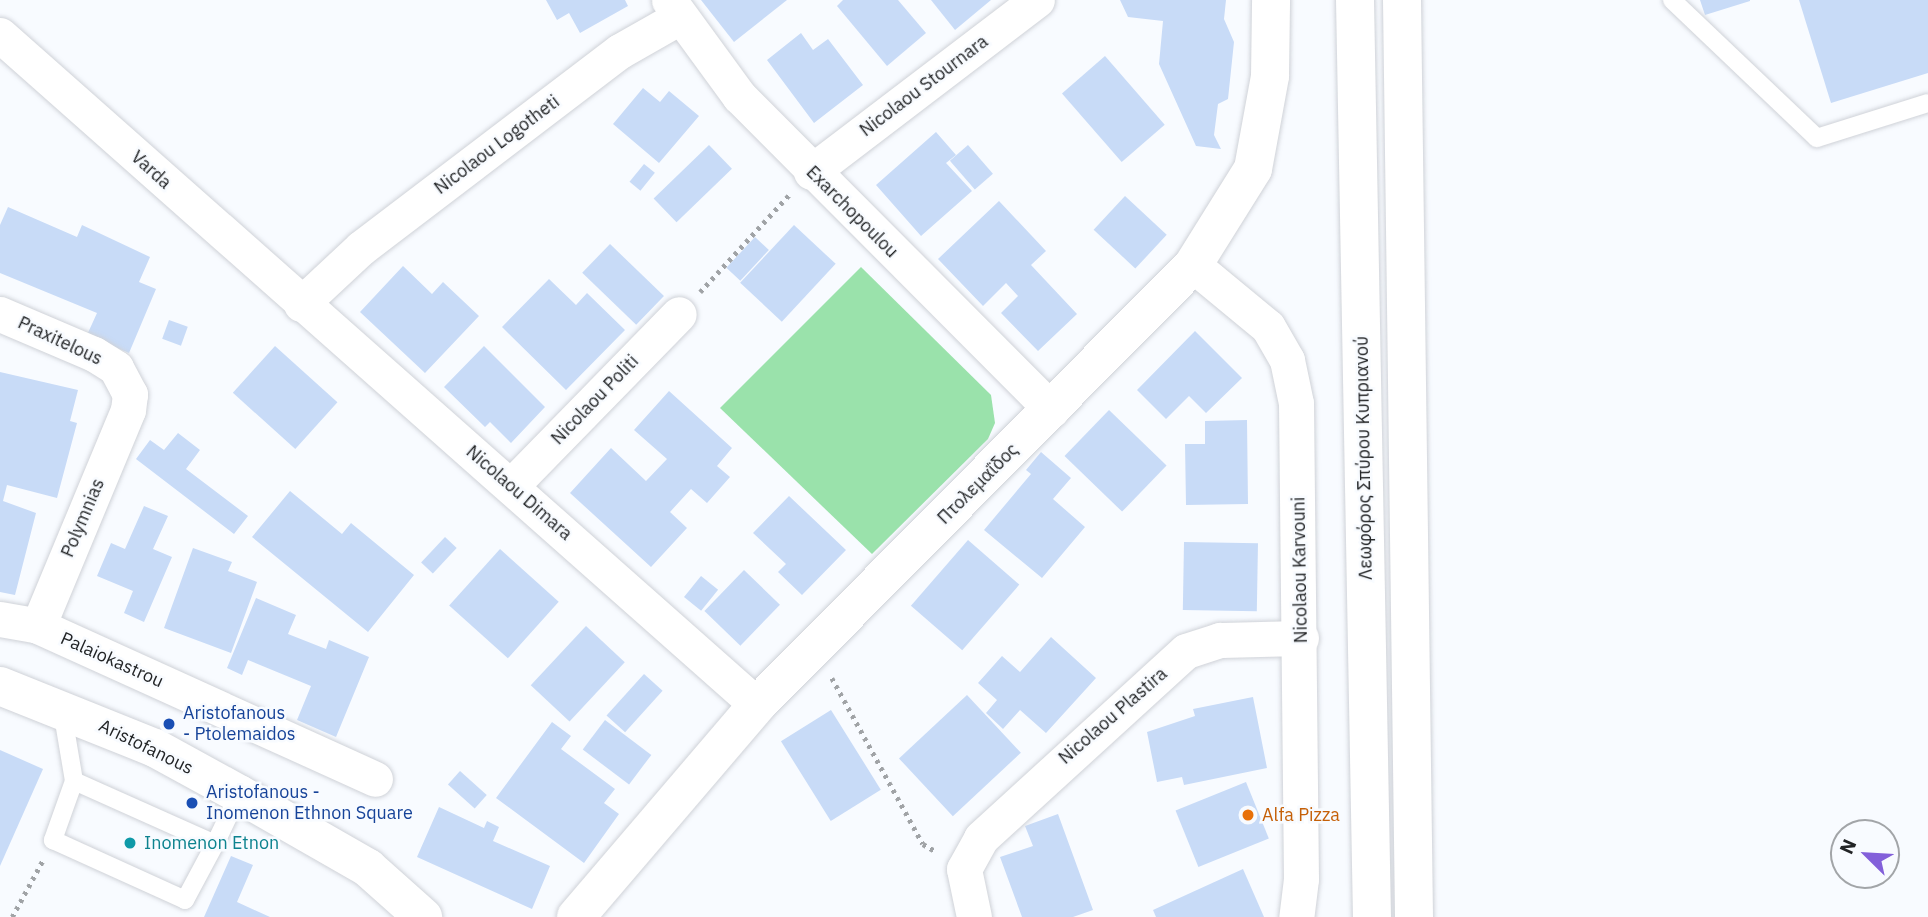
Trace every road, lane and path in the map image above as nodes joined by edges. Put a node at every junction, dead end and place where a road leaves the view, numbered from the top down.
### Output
1 (1037, 0) edge
2 (1270, 0) edge
3 (1356, 0) edge
4 (1402, 0) edge
5 (1672, 0) edge
6 (673, 9) edge
7 (0, 35) edge
8 (1928, 103) edge
9 (811, 172) junction
10 (1193, 265) junction
11 (313, 294) junction
12 (0, 314) edge
13 (679, 314) joint
14 (128, 410) joint
15 (1052, 410) junction
16 (511, 486) junction
17 (0, 619) edge
18 (38, 626) junction
19 (1301, 638) junction
20 (815, 647) junction
21 (0, 685) edge
22 (757, 705) junction
23 (61, 708) junction
24 (374, 779) dead end
25 (74, 781) junction
26 (239, 794) junction
27 (53, 840) junction
28 (215, 844) junction
29 (964, 869) junction
30 (12, 917) edge
31 (423, 917) edge
32 (576, 917) edge
33 (974, 917) edge
34 (1296, 917) edge
35 (1372, 917) edge
36 (1415, 917) edge

1 - 9 street, Nicolaou Stournara
2 - 10 main road, Πτολεμαΐδος
3 - 35 main road, Λεωφόρος Σπύρου Κυπριανού
4 - 36 main road
5 - 8 lane
6 - 9 street, Exarchopoulou
6 - 11 street, Nicolaou Logotheti
7 - 11 street, Varda
9 - 13 path
9 - 15 street, Exarchopoulou
10 - 15 main road, Πτολεμαΐδος
10 - 19 street, Nicolaou Karvouni
11 - 16 street, Nicolaou Dimara
12 - 14 street, Praxitelous
13 - 16 street, Nicolaou Politi
14 - 18 street, Polymnias
15 - 20 main road, Πτολεμαΐδος
16 - 22 street, Nicolaou Dimara
17 - 18 street, Palaiokastrou
18 - 24 street, Palaiokastrou
19 - 29 street, Nicolaou Plastira
19 - 34 street, Nicolaou Karvouni
20 - 22 main road, Πτολεμαΐδος
20 - 29 path
21 - 23 main road, Aristofanous
22 - 32 main road, Πτολεμαΐδος
23 - 25 lane
23 - 26 main road, Aristofanous
25 - 27 lane
25 - 28 lane
26 - 28 lane
26 - 31 main road, Aristofanous
27 - 28 lane
27 - 30 path
29 - 33 street

